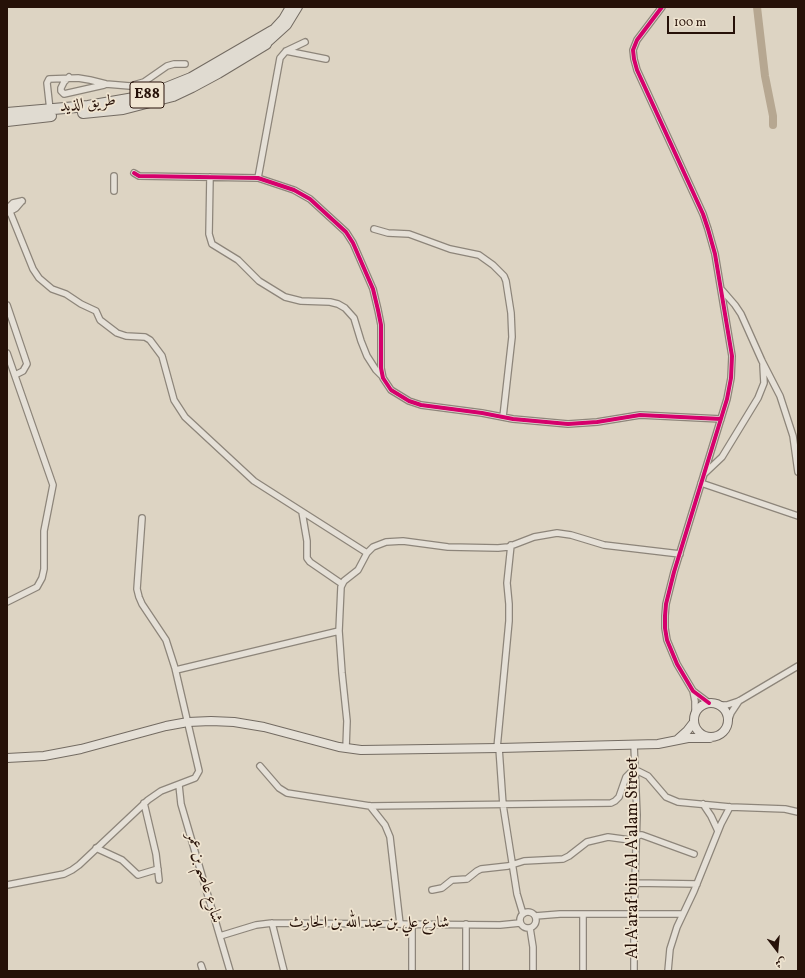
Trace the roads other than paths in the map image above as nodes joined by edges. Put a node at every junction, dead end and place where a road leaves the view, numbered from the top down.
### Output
1 (290, 7) edge
2 (298, 7) edge
3 (662, 7) edge
4 (272, 31) joint
5 (305, 42) dead end
6 (266, 44) joint
7 (286, 51) junction
8 (326, 59) dead end
9 (184, 64) dead end
10 (69, 77) junction
11 (106, 84) junction
12 (50, 110) junction
13 (7, 113) edge
14 (7, 121) edge
15 (134, 173) dead end
16 (114, 176) dead end
17 (210, 177) junction
18 (258, 178) junction
19 (114, 191) dead end
20 (8, 211) edge
21 (374, 229) dead end
22 (721, 290) junction
23 (7, 305) edge
24 (7, 353) edge
25 (762, 361) junction
26 (15, 375) junction
27 (382, 376) junction
28 (503, 417) junction
29 (721, 419) junction
30 (798, 472) edge
31 (704, 474) junction
32 (701, 483) junction
33 (302, 512) junction
34 (798, 516) edge
35 (142, 518) dead end
36 (511, 546) junction
37 (366, 553) junction
38 (680, 554) junction
39 (342, 584) junction
40 (7, 602) edge
41 (339, 631) junction
42 (798, 666) edge
43 (176, 670) junction
44 (693, 691) junction
45 (739, 701) junction
46 (709, 704) junction
47 (719, 705) junction
48 (694, 719) junction
49 (188, 722) junction
50 (728, 722) junction
51 (710, 738) junction
52 (676, 741) junction
53 (634, 745) junction
54 (346, 748) junction
55 (498, 748) junction
56 (7, 758) edge
57 (260, 766) dead end
58 (635, 771) junction
59 (179, 785) junction
60 (144, 803) junction
61 (703, 804) junction
62 (504, 805) junction
63 (370, 806) junction
64 (730, 807) junction
65 (798, 812) edge
66 (718, 831) junction
67 (635, 838) junction
68 (96, 848) junction
69 (694, 854) dead end
70 (513, 865) junction
71 (158, 870) junction
72 (159, 880) dead end
73 (634, 883) junction
74 (697, 884) junction
75 (7, 885) edge
76 (432, 890) dead end
77 (523, 914) junction
78 (583, 914) junction
79 (634, 914) junction
80 (683, 914) junction
81 (535, 916) junction
82 (272, 923) junction
83 (520, 923) junction
84 (400, 924) junction
85 (412, 924) junction
86 (466, 924) junction
87 (530, 928) junction
88 (220, 936) junction
89 (230, 971) edge
90 (284, 971) edge
91 (412, 971) edge
92 (466, 971) edge
93 (533, 971) edge
94 (583, 971) edge
95 (634, 971) edge
96 (668, 971) edge

1 - 4 main road
2 - 6 main road
3 - 22 street
4 - 12 highway, طريق الذيد / E88
5 - 7 street
6 - 14 highway, طريق الذيد / E88
7 - 8 street
7 - 18 street
9 - 11 street
10 - 11 street
10 - 11 street
10 - 12 street
12 - 13 highway, طريق الذيد / E88
15 - 17 street
16 - 19 street
17 - 18 street
17 - 27 street
18 - 27 street
20 - 33 street
21 - 28 street
22 - 25 street
22 - 29 street
23 - 26 street
24 - 26 street
25 - 30 street
25 - 31 street
26 - 40 street
27 - 28 street
28 - 29 street
29 - 31 street
31 - 32 street
32 - 34 street
32 - 38 street
33 - 37 street
33 - 39 street
35 - 43 street
36 - 37 street
36 - 38 street
36 - 55 street
37 - 39 street
38 - 44 street
39 - 41 street
41 - 43 street
41 - 54 street
42 - 45 street
43 - 49 street
44 - 46 street
44 - 48 street
45 - 47 street
45 - 50 street
46 - 47 street
46 - 48 street
47 - 50 street
48 - 51 street
48 - 52 street
49 - 54 street
49 - 56 street
49 - 59 street
50 - 51 street
51 - 52 street
52 - 53 street
53 - 55 street
53 - 58 street, Al A'araf bin Al A'alam Street
54 - 55 street
55 - 62 street
57 - 63 street
58 - 61 street
58 - 62 street
58 - 67 street, Al A'araf bin Al A'alam Street
59 - 60 street
59 - 88 street, شارع عاصم بن عمر
60 - 68 street
60 - 71 street
61 - 64 street
61 - 66 street
62 - 63 street
62 - 70 street
63 - 84 street
64 - 65 street
64 - 66 street
66 - 74 street
67 - 69 street
67 - 70 street
67 - 73 street, Al A'araf bin Al A'alam Street
68 - 71 street
68 - 75 street
70 - 76 street
70 - 77 street
71 - 72 street
73 - 74 street
73 - 79 street, Al A'araf bin Al A'alam Street
74 - 80 street
77 - 81 street
77 - 83 street
78 - 79 street
78 - 81 street
78 - 94 street
79 - 80 street
79 - 95 street, Al A'araf bin Al A'alam Street
80 - 96 street
81 - 87 street
82 - 84 street, شارع علي بن عبد الله بن الحارث
82 - 88 street, شارع علي بن عبد الله بن الحارث
82 - 90 street
83 - 86 street, شارع علي بن عبد الله بن الحارث
83 - 87 street
84 - 85 street, شارع علي بن عبد الله بن الحارث
85 - 86 street, شارع علي بن عبد الله بن الحارث
85 - 91 street
86 - 92 street
87 - 93 street
88 - 89 street, شارع عاصم بن عمر

